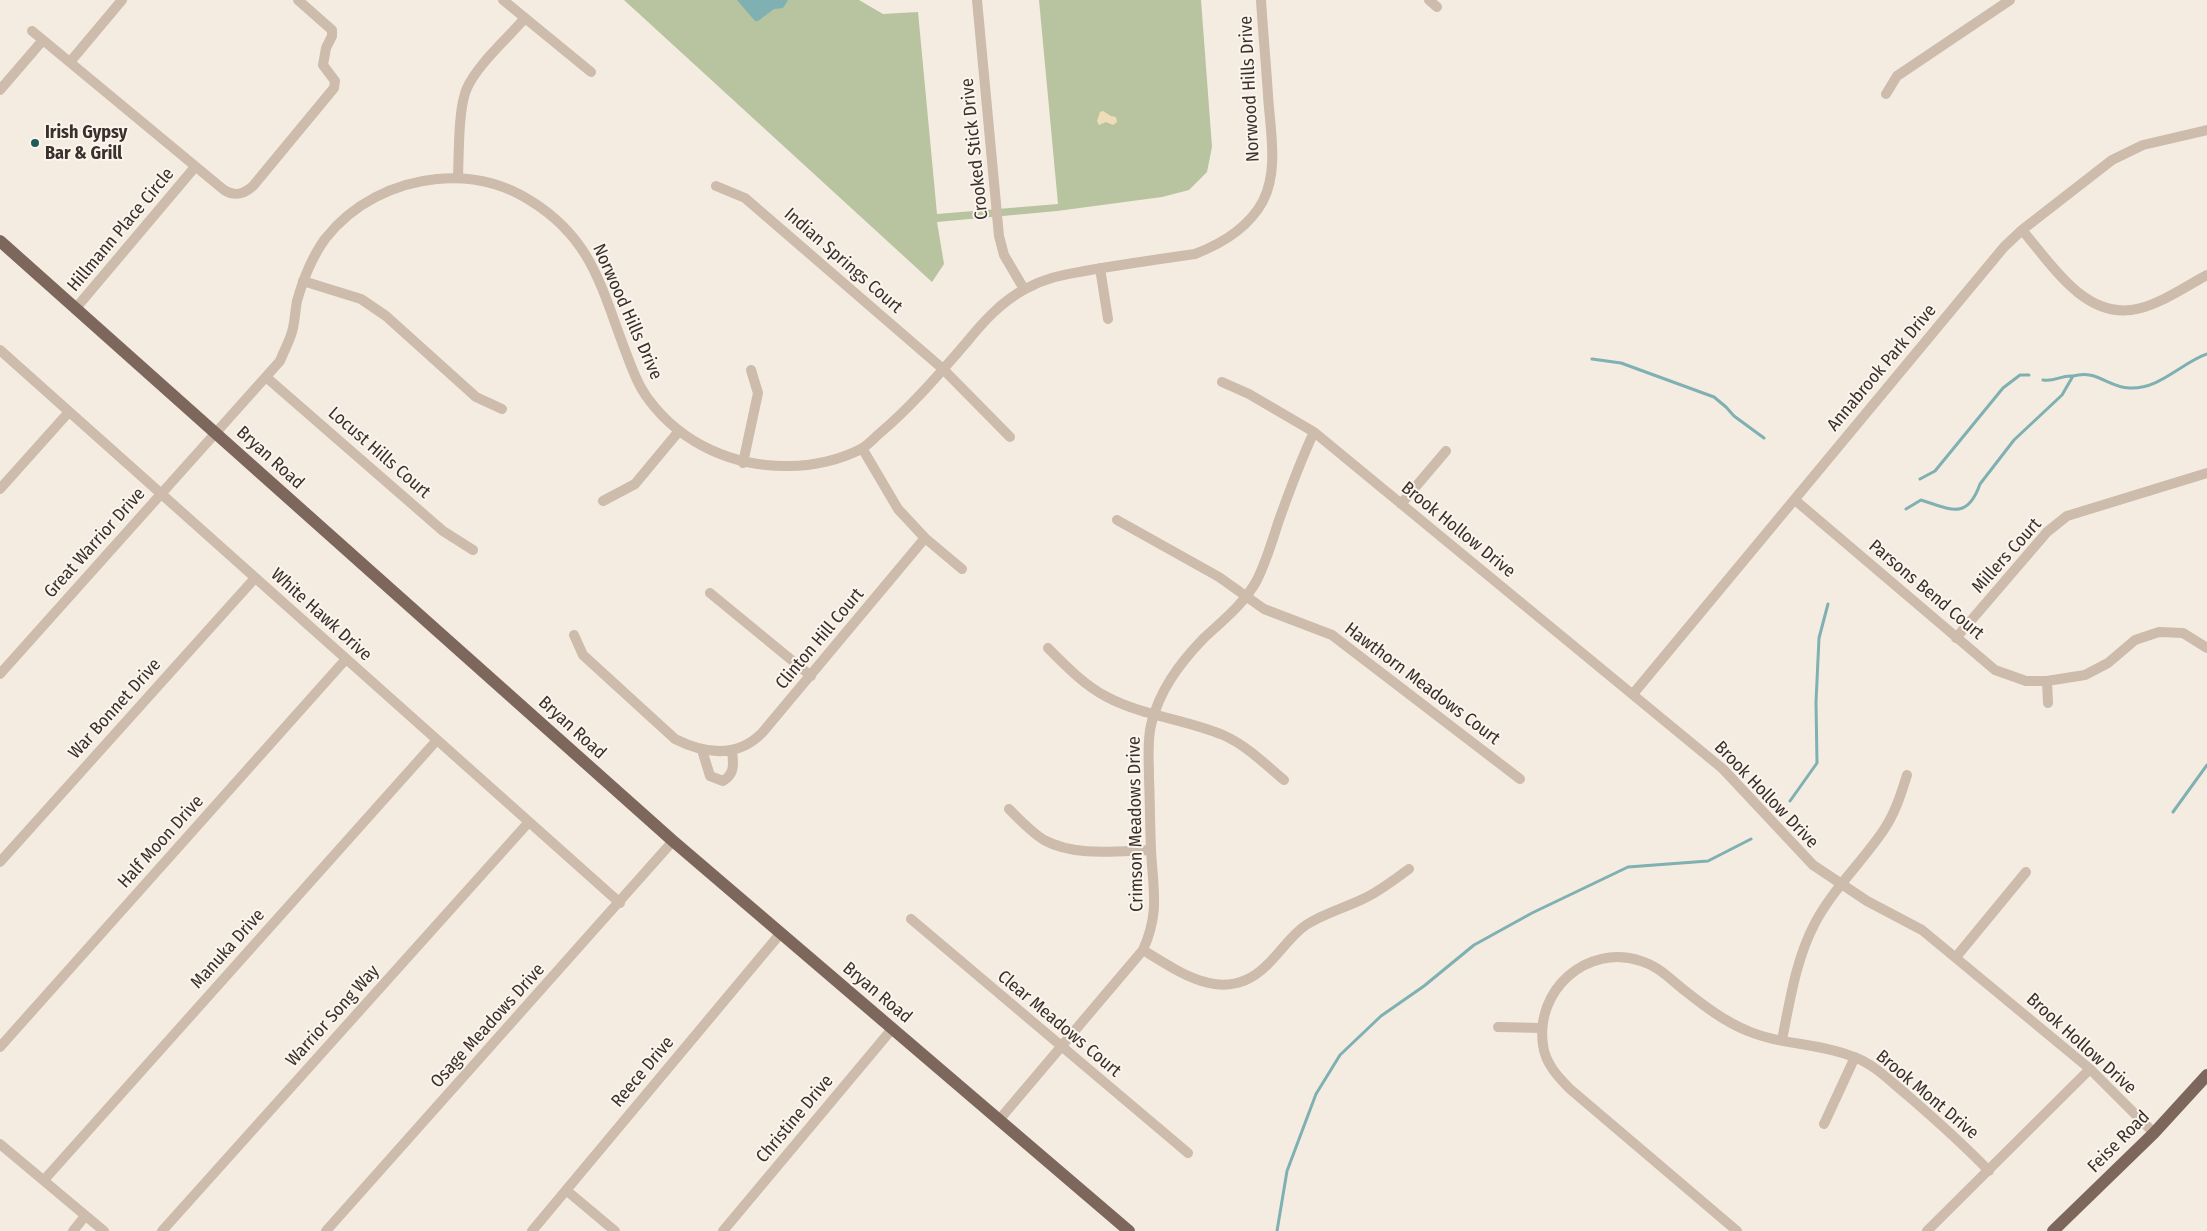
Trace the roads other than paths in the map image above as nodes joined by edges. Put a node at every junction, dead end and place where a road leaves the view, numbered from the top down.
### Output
1 (122, 0) edge
2 (298, 0) edge
3 (503, 0) edge
4 (977, 0) edge
5 (1261, 0) edge
6 (1429, 0) edge
7 (2010, 0) edge
8 (1438, 7) dead end
9 (524, 19) junction
10 (32, 31) dead end
11 (42, 40) junction
12 (70, 62) junction
13 (591, 72) dead end
14 (0, 90) edge
15 (1886, 94) dead end
16 (2207, 130) edge
17 (195, 167) junction
18 (458, 177) junction
19 (716, 186) dead end
20 (2022, 230) junction
21 (0, 241) edge
22 (1100, 268) junction
23 (2207, 274) edge
24 (304, 281) junction
25 (1024, 289) junction
26 (76, 308) junction
27 (1108, 319) dead end
28 (0, 350) edge
29 (942, 369) junction
30 (751, 370) dead end
31 (266, 377) junction
32 (1222, 382) dead end
33 (502, 409) dead end
34 (68, 413) junction
35 (679, 431) junction
36 (1314, 432) junction
37 (215, 433) junction
38 (1010, 436) dead end
39 (862, 448) junction
40 (1446, 451) dead end
41 (743, 463) junction
42 (2207, 473) edge
43 (0, 489) edge
44 (160, 494) junction
45 (1794, 500) junction
46 (602, 501) dead end
47 (1401, 504) junction
48 (1117, 520) dead end
49 (926, 538) junction
50 (473, 550) dead end
51 (962, 569) dead end
52 (255, 578) junction
53 (710, 593) dead end
54 (1246, 596) junction
55 (574, 635) dead end
56 (1956, 638) junction
57 (1048, 648) dead end
58 (2207, 648) edge
59 (346, 659) junction
60 (0, 674) edge
61 (811, 676) junction
62 (2047, 681) junction
63 (1633, 694) junction
64 (2048, 703) dead end
65 (1154, 714) junction
66 (437, 740) junction
67 (702, 750) junction
68 (732, 750) junction
69 (1908, 775) dead end
70 (1520, 779) dead end
71 (1284, 780) dead end
72 (1009, 808) dead end
73 (528, 823) junction
74 (673, 841) junction
75 (1151, 850) junction
76 (0, 862) edge
77 (1409, 869) dead end
78 (2026, 872) dead end
79 (1840, 885) junction
80 (620, 903) junction
81 (910, 919) dead end
82 (780, 934) junction
83 (1142, 950) junction
84 (1956, 957) junction
85 (1498, 1027) dead end
86 (892, 1028) junction
87 (1542, 1028) junction
88 (1782, 1040) junction
89 (0, 1047) edge
90 (1061, 1047) junction
91 (1855, 1057) junction
92 (2090, 1069) junction
93 (2207, 1075) edge
94 (1000, 1120) junction
95 (1824, 1124) dead end
96 (2154, 1133) junction
97 (0, 1144) edge
98 (1188, 1153) dead end
99 (1990, 1171) junction
100 (44, 1180) junction
101 (566, 1190) junction
102 (85, 1216) junction
103 (73, 1231) edge
104 (104, 1231) edge
105 (162, 1231) edge
106 (326, 1231) edge
107 (532, 1231) edge
108 (615, 1231) edge
109 (722, 1231) edge
110 (1129, 1231) edge
111 (1737, 1231) edge
112 (1928, 1231) edge
113 (2053, 1231) edge

1 - 12 street
2 - 17 street, Hillmann Place Circle
3 - 9 street
4 - 25 street, Crooked Stick Drive
5 - 22 street, Norwood Hills Drive
6 - 8 street
7 - 15 street
9 - 13 street
9 - 18 street
10 - 11 street
11 - 12 street
11 - 14 street
12 - 17 street
16 - 20 street, Annabrook Park Drive
17 - 26 street, Hillmann Place Circle
18 - 24 street, Norwood Hills Drive
18 - 35 street, Norwood Hills Drive
19 - 29 street, Indian Springs Court
20 - 23 street
20 - 45 street, Annabrook Park Drive
21 - 26 main road, Bryan Road
22 - 25 street, Norwood Hills Drive
22 - 27 street
24 - 31 street, Norwood Hills Drive
24 - 33 street
25 - 29 street, Norwood Hills Drive
26 - 37 main road, Bryan Road
28 - 34 street, White Hawk Drive
29 - 38 street, Indian Springs Court
29 - 39 street, Norwood Hills Drive
30 - 41 street
31 - 37 street, Norwood Hills Drive
31 - 50 street, Locust Hills Court
32 - 36 street, Brook Hollow Drive
34 - 43 street
34 - 44 street, White Hawk Drive
35 - 41 street, Norwood Hills Drive
35 - 46 street
36 - 47 street, Brook Hollow Drive
36 - 54 street, Crimson Meadows Drive
37 - 44 street, Great Warrior Drive
37 - 74 main road, Bryan Road
39 - 41 street, Norwood Hills Drive
39 - 49 street
40 - 47 street
42 - 56 street, Millers Court
44 - 52 street, White Hawk Drive
44 - 60 street, Great Warrior Drive
45 - 56 street, Parsons Bend Court
45 - 63 street, Annabrook Park Drive
47 - 63 street, Brook Hollow Drive
48 - 54 street, Hawthorn Meadows Court
49 - 51 street
49 - 61 street, Clinton Hill Court
52 - 59 street, White Hawk Drive
52 - 76 street, War Bonnet Drive
53 - 61 street
54 - 65 street, Crimson Meadows Drive
54 - 70 street, Hawthorn Meadows Court
55 - 67 street, Clinton Hill Court
56 - 62 street, Parsons Bend Court
57 - 65 street
58 - 62 street, Parsons Bend Court
59 - 66 street, White Hawk Drive
59 - 89 street, Half Moon Drive
61 - 68 street, Clinton Hill Court
62 - 64 street
63 - 79 street, Brook Hollow Drive
65 - 71 street
65 - 75 street, Crimson Meadows Drive
66 - 73 street, White Hawk Drive
66 - 100 street, Manuka Drive
67 - 68 street, Clinton Hill Court
67 - 68 street
69 - 79 street
72 - 75 street
73 - 80 street, White Hawk Drive
73 - 105 street, Warrior Song Way
74 - 80 street, Osage Meadows Drive
74 - 82 main road, Bryan Road
75 - 83 street, Crimson Meadows Drive
77 - 83 street
78 - 84 street
79 - 84 street, Brook Hollow Drive
79 - 88 street
80 - 106 street, Osage Meadows Drive
81 - 90 street, Clear Meadows Court
82 - 86 main road, Bryan Road
82 - 101 street, Reece Drive
83 - 90 street, Crimson Meadows Drive
84 - 92 street, Brook Hollow Drive
85 - 87 street
86 - 94 main road, Bryan Road
86 - 109 street, Christine Drive
87 - 88 street, Brook Mont Drive
87 - 111 street, Brook Mont Drive
88 - 91 street, Brook Mont Drive
90 - 94 street, Crimson Meadows Drive
90 - 98 street, Clear Meadows Court
91 - 95 street
91 - 99 street, Brook Mont Drive
92 - 96 street, Brook Hollow Drive
92 - 99 street
93 - 96 main road, Feise Road
94 - 110 main road, Bryan Road
96 - 113 main road, Feise Road
97 - 100 street
99 - 112 street
100 - 102 street
101 - 107 street, Reece Drive
101 - 108 street
102 - 103 street
102 - 104 street

